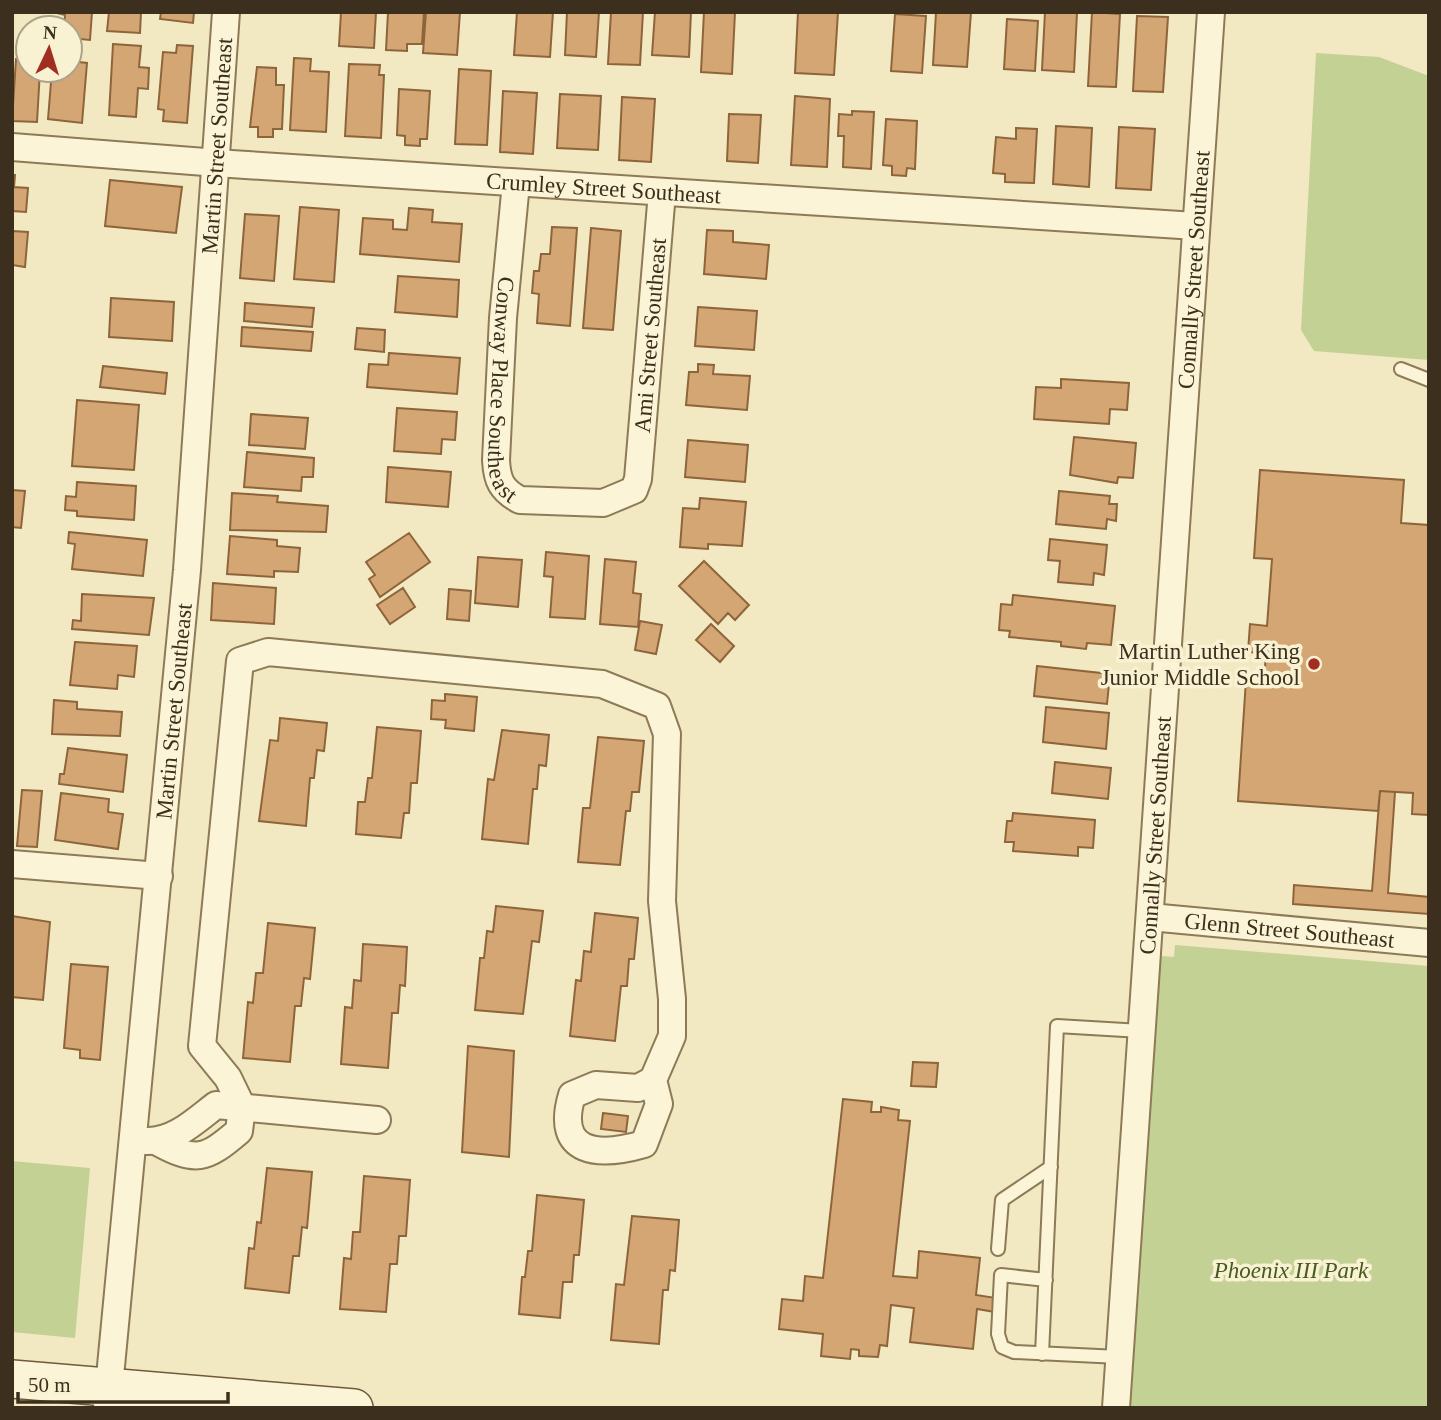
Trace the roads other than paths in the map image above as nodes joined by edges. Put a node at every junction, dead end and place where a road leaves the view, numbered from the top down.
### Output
1 (226, 12) edge
2 (1211, 12) edge
3 (12, 147) edge
4 (215, 163) junction
5 (516, 183) junction
6 (662, 192) junction
7 (1196, 226) junction
8 (1401, 369) dead end
9 (1429, 380) edge
10 (638, 479) joint
11 (12, 864) edge
12 (159, 876) junction
13 (1150, 917) junction
14 (1429, 943) edge
15 (1141, 1031) junction
16 (653, 1080) dead end
17 (242, 1107) junction
18 (377, 1120) dead end
19 (145, 1141) junction
20 (1051, 1167) junction
21 (998, 1249) dead end
22 (1046, 1280) junction
23 (1042, 1354) junction
24 (1119, 1357) junction
25 (12, 1379) edge
26 (108, 1397) edge
27 (354, 1408) edge
28 (1116, 1408) edge

1 - 4 street, Martin Street Southeast
2 - 7 street, Connally Street Southeast
3 - 4 street, Crumley Street Southeast
4 - 5 street, Crumley Street Southeast
4 - 12 street, Martin Street Southeast
5 - 6 street, Crumley Street Southeast
5 - 10 street, Conway Place Southeast
6 - 7 street, Crumley Street Southeast
6 - 10 street, Ami Street Southeast
7 - 13 street, Connally Street Southeast
8 - 9 lane
11 - 12 street
12 - 19 street, Martin Street Southeast
13 - 14 street, Glenn Street Southeast
13 - 15 street, Connally Street Southeast
15 - 20 lane
15 - 24 street, Connally Street Southeast
16 - 17 street
17 - 18 street
17 - 19 street
17 - 19 street
19 - 26 street, Martin Street Southeast
20 - 21 lane
20 - 22 lane
22 - 23 lane
22 - 23 lane
23 - 24 lane
24 - 28 street, Connally Street Southeast
25 - 26 main road
26 - 27 main road

